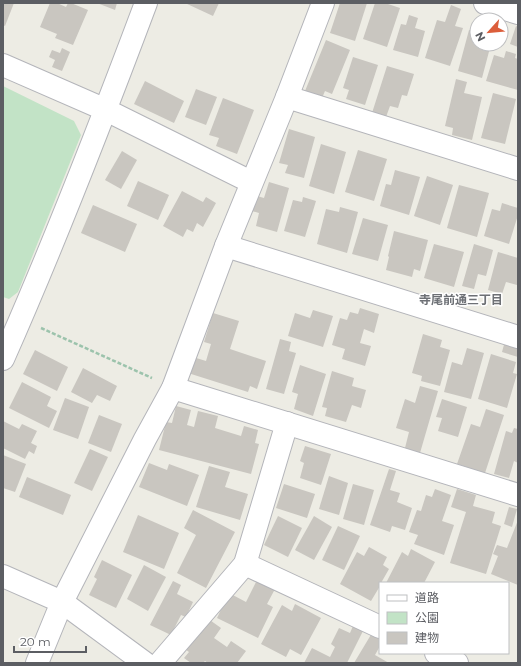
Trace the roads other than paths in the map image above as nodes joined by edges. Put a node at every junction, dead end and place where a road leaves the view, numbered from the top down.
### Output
1 (146, 3) edge
2 (323, 3) edge
3 (485, 3) edge
4 (518, 13) edge
5 (3, 65) edge
6 (287, 97) junction
7 (106, 110) junction
8 (518, 169) edge
9 (252, 182) junction
10 (226, 246) junction
11 (518, 337) edge
12 (3, 359) edge
13 (173, 388) junction
14 (287, 424) junction
15 (518, 495) edge
16 (245, 564) junction
17 (3, 576) edge
18 (62, 602) junction
19 (379, 627) edge
20 (438, 654) edge
21 (37, 663) edge
22 (145, 663) edge
23 (160, 663) edge
24 (457, 663) edge

1 - 7 street
2 - 6 street
3 - 4 street
5 - 7 street
6 - 8 street
6 - 9 street
7 - 9 street
7 - 12 street
9 - 10 street
10 - 11 street
10 - 13 street
13 - 14 street
13 - 18 street
14 - 15 street
14 - 16 street
16 - 19 street
16 - 23 street
17 - 18 street
18 - 21 street
18 - 22 street
20 - 24 street

